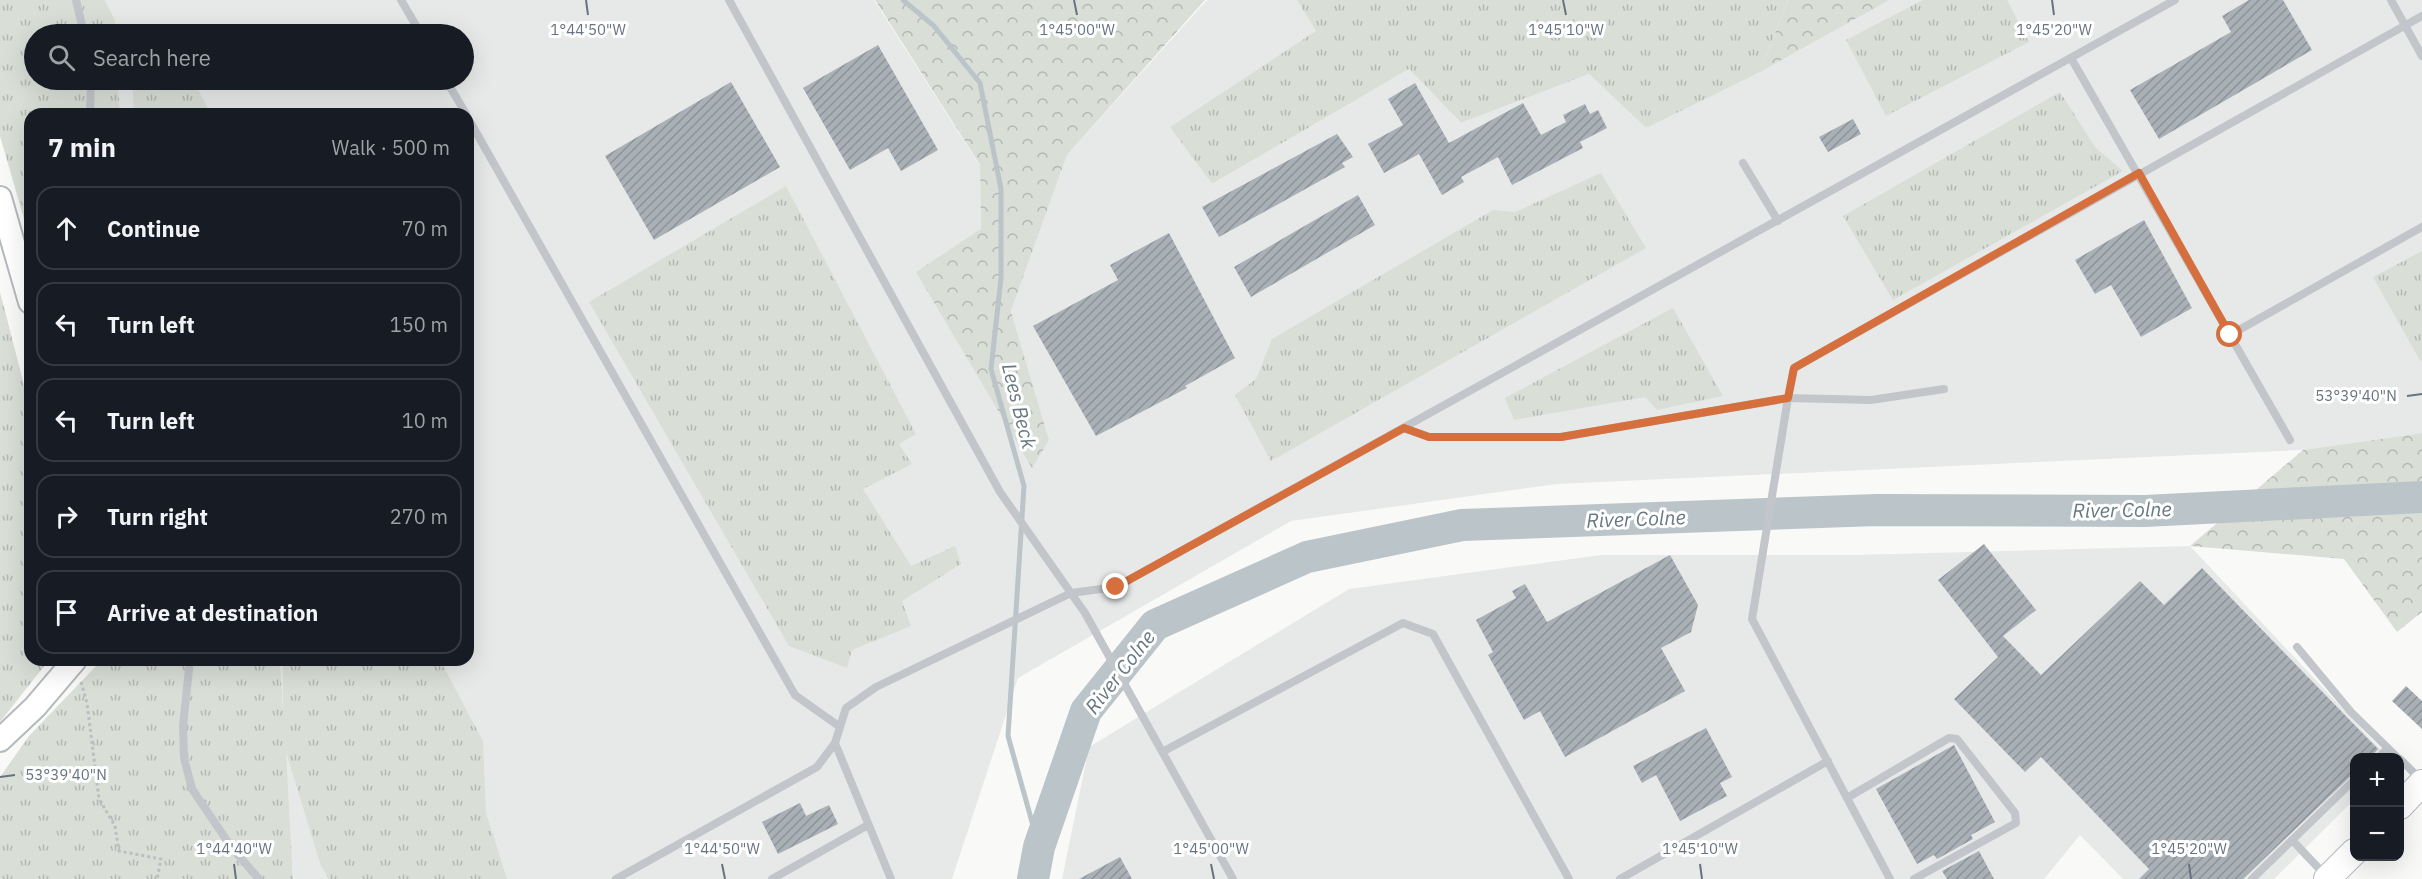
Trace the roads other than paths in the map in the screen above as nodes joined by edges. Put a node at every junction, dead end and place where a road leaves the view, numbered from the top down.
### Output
1 (76, 0) edge
2 (401, 0) edge
3 (729, 0) edge
4 (2175, 0) edge
5 (2391, 0) edge
6 (2422, 16) edge
7 (82, 24) edge
8 (415, 24) edge
9 (2405, 25) junction
10 (2422, 56) edge
11 (2072, 58) junction
12 (91, 90) edge
13 (452, 90) edge
14 (90, 108) edge
15 (462, 108) edge
16 (474, 129) edge
17 (1743, 163) dead end
18 (2139, 173) junction
19 (0, 198) edge
20 (1778, 221) junction
21 (2422, 227) edge
22 (24, 281) edge
23 (2230, 335) junction
24 (1944, 389) dead end
25 (1788, 398) junction
26 (1404, 428) junction
27 (2290, 440) dead end
28 (1071, 593) junction
29 (2297, 647) dead end
30 (70, 666) edge
31 (189, 666) edge
32 (840, 727) junction
33 (0, 740) edge
34 (835, 743) junction
35 (2388, 748) junction
36 (1164, 751) junction
37 (2383, 753) edge
38 (2394, 753) edge
39 (1828, 761) junction
40 (2404, 763) edge
41 (2422, 782) edge
42 (2350, 785) edge
43 (1847, 798) junction
44 (2404, 802) edge
45 (868, 825) junction
46 (2292, 840) junction
47 (2350, 857) edge
48 (2332, 877) edge
49 (259, 879) edge
50 (616, 879) edge
51 (772, 879) edge
52 (891, 879) edge
53 (1233, 879) edge
54 (1569, 879) edge
55 (1620, 879) edge
56 (1890, 879) edge
57 (1914, 879) edge
58 (2252, 879) edge

1 - 7 lane
2 - 8 lane
3 - 28 lane
4 - 11 lane
5 - 9 lane
6 - 9 lane
9 - 10 lane
9 - 18 lane
11 - 18 lane
11 - 20 lane
12 - 14 lane
13 - 15 lane
16 - 32 lane
17 - 20 lane
18 - 23 lane
18 - 25 lane
19 - 22 street
20 - 26 lane
21 - 23 lane
23 - 27 lane
24 - 25 lane
25 - 26 lane
25 - 39 lane
26 - 28 lane
28 - 32 lane
28 - 36 lane
29 - 35 lane
30 - 33 street
31 - 49 lane
32 - 34 lane
34 - 45 lane
34 - 50 lane
35 - 37 lane
35 - 38 lane
36 - 53 lane
36 - 54 lane
39 - 43 lane
39 - 55 lane
40 - 41 lane
41 - 44 main road
42 - 46 lane
43 - 56 lane
43 - 57 lane
45 - 51 lane
45 - 52 lane
46 - 48 lane
46 - 58 lane
47 - 48 main road

